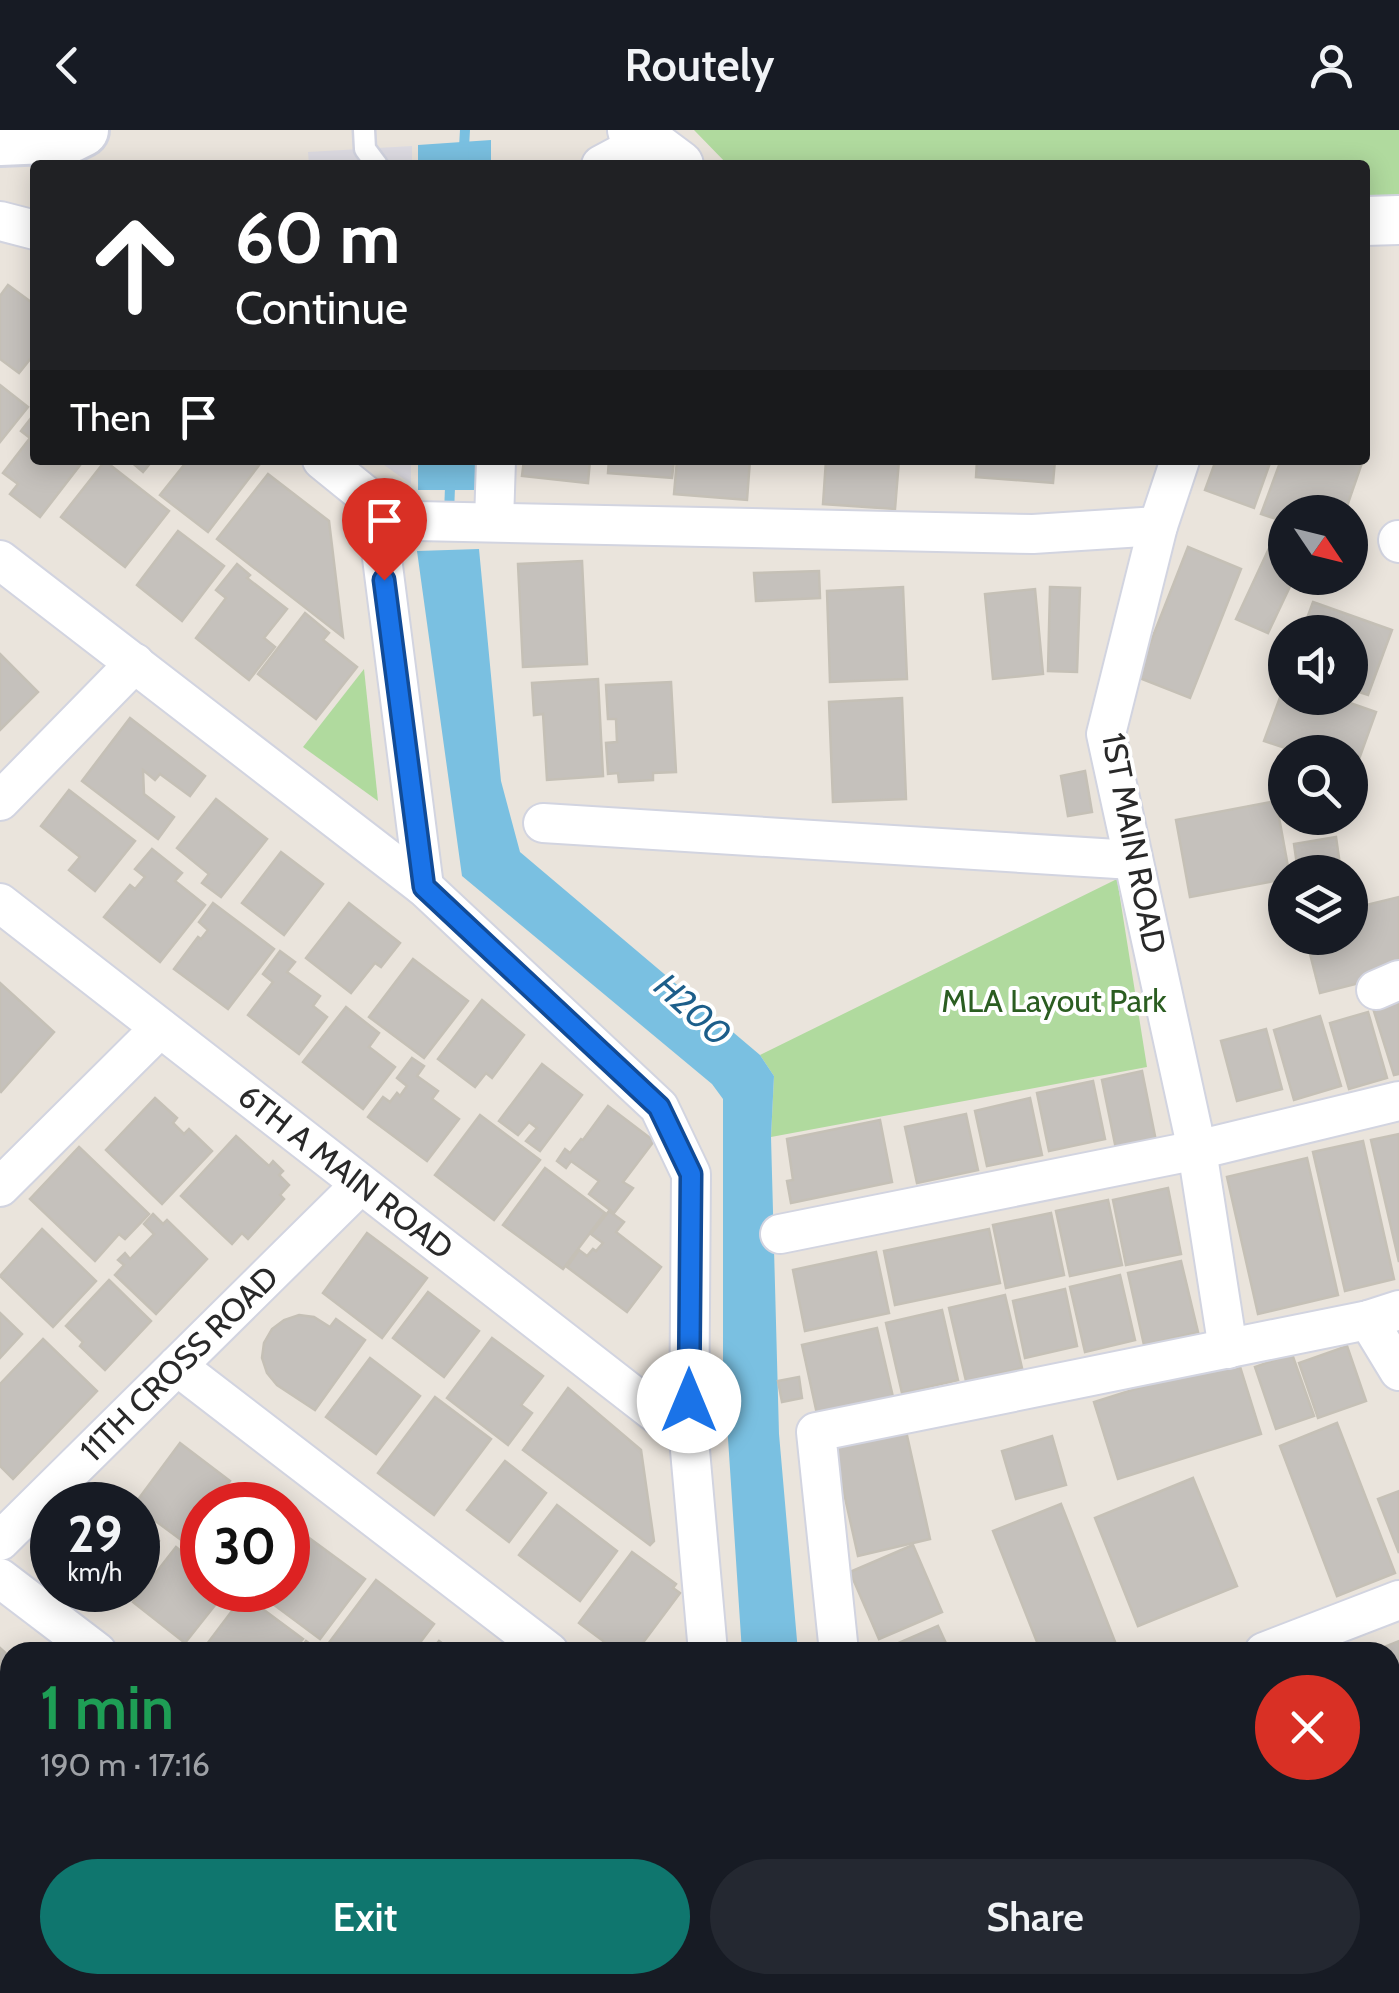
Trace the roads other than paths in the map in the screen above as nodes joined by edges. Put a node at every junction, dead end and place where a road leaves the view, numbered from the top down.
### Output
1 (364, 130) edge
2 (0, 139) edge
3 (73, 140) edge
4 (652, 146) edge
5 (374, 160) edge
6 (614, 160) edge
7 (0, 220) edge
8 (1399, 220) edge
9 (1370, 221) edge
10 (30, 229) edge
11 (328, 465) edge
12 (495, 465) edge
13 (1178, 465) edge
14 (375, 502) junction
15 (486, 522) junction
16 (1158, 526) junction
17 (0, 560) edge
18 (135, 663) junction
19 (0, 801) edge
20 (544, 824) dead end
21 (1134, 860) junction
22 (424, 887) junction
23 (0, 902) edge
24 (160, 1028) junction
25 (1399, 1101) edge
26 (1197, 1150) junction
27 (360, 1185) junction
28 (0, 1187) edge
29 (780, 1234) dead end
30 (1384, 1315) edge
31 (1228, 1349) junction
32 (178, 1366) junction
33 (1399, 1371) edge
34 (689, 1439) junction
35 (0, 1540) edge
36 (0, 1578) edge
37 (1399, 1600) edge
38 (85, 1642) edge
39 (536, 1642) edge
40 (707, 1642) edge
41 (839, 1642) edge
42 (1290, 1642) edge

1 - 5 lane
2 - 3 main road
4 - 6 street
7 - 10 street
8 - 9 street
11 - 14 street
12 - 15 street
13 - 16 street, 1ST MAIN ROAD
14 - 15 street
14 - 22 street
15 - 16 street
16 - 21 street, 1ST MAIN ROAD
17 - 18 street
18 - 19 street
18 - 22 street
20 - 21 street
21 - 26 street, 1ST MAIN ROAD
22 - 34 street
23 - 24 street, 6TH A MAIN ROAD
24 - 27 street, 6TH A MAIN ROAD
24 - 28 street
25 - 26 street
26 - 29 street
26 - 31 street, 1ST MAIN ROAD
27 - 32 street, 11TH CROSS ROAD
27 - 34 street, 6TH A MAIN ROAD
30 - 31 street
30 - 33 street
31 - 41 street
32 - 35 street, 11TH CROSS ROAD
32 - 39 street
34 - 40 street
36 - 38 street
37 - 42 street

